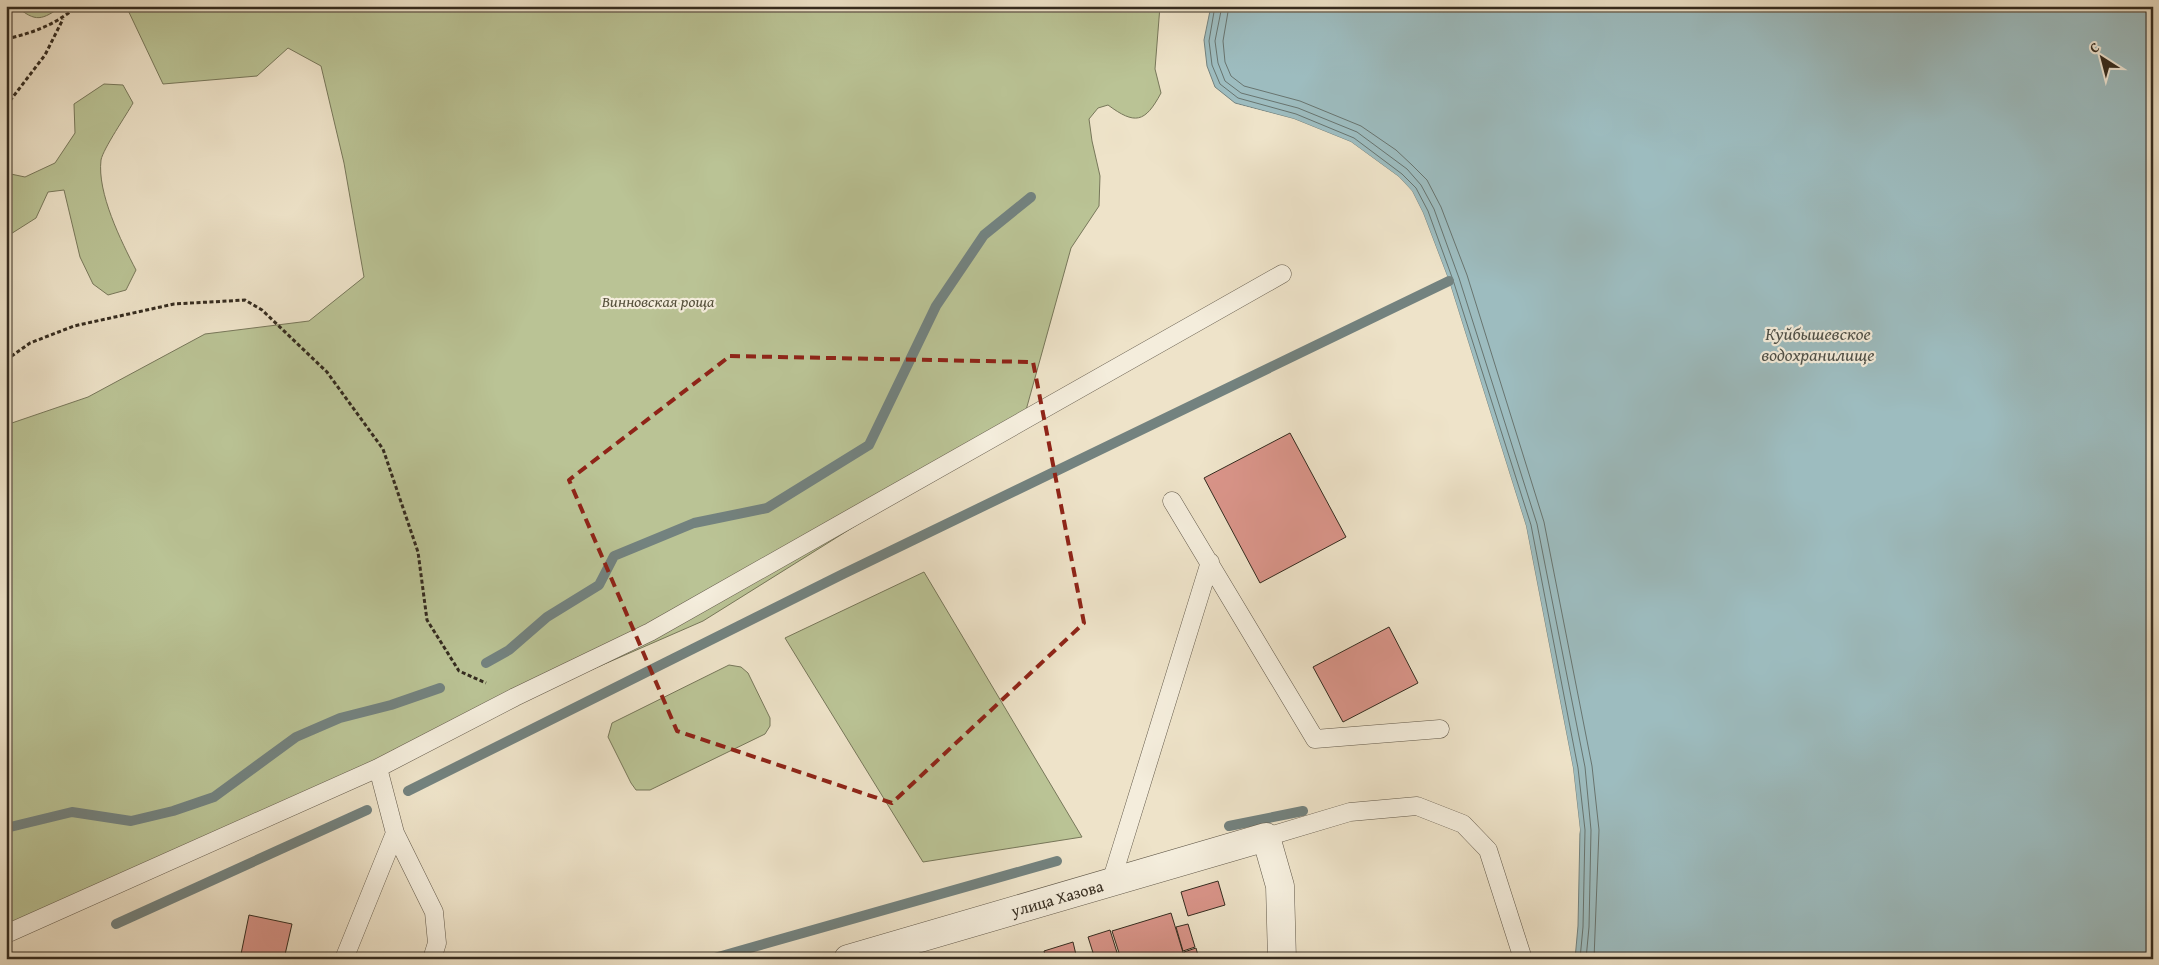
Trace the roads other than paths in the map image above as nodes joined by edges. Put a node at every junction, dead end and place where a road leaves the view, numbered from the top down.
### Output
1 (1282, 274) dead end
2 (1172, 501) dead end
3 (1210, 562) junction
4 (1440, 729) dead end
5 (378, 768) junction
6 (395, 833) junction
7 (1266, 837) junction
8 (1111, 882) junction
9 (6, 934) edge
10 (344, 959) edge
11 (432, 959) edge
12 (848, 959) edge
13 (1282, 959) edge
14 (1523, 959) edge

1 - 5 lane
2 - 3 lane
3 - 4 lane
3 - 8 lane
5 - 6 lane
5 - 9 lane
6 - 10 lane
6 - 11 lane
7 - 8 street, улица Хазова
7 - 13 street
7 - 14 lane
8 - 12 street, улица Хазова

